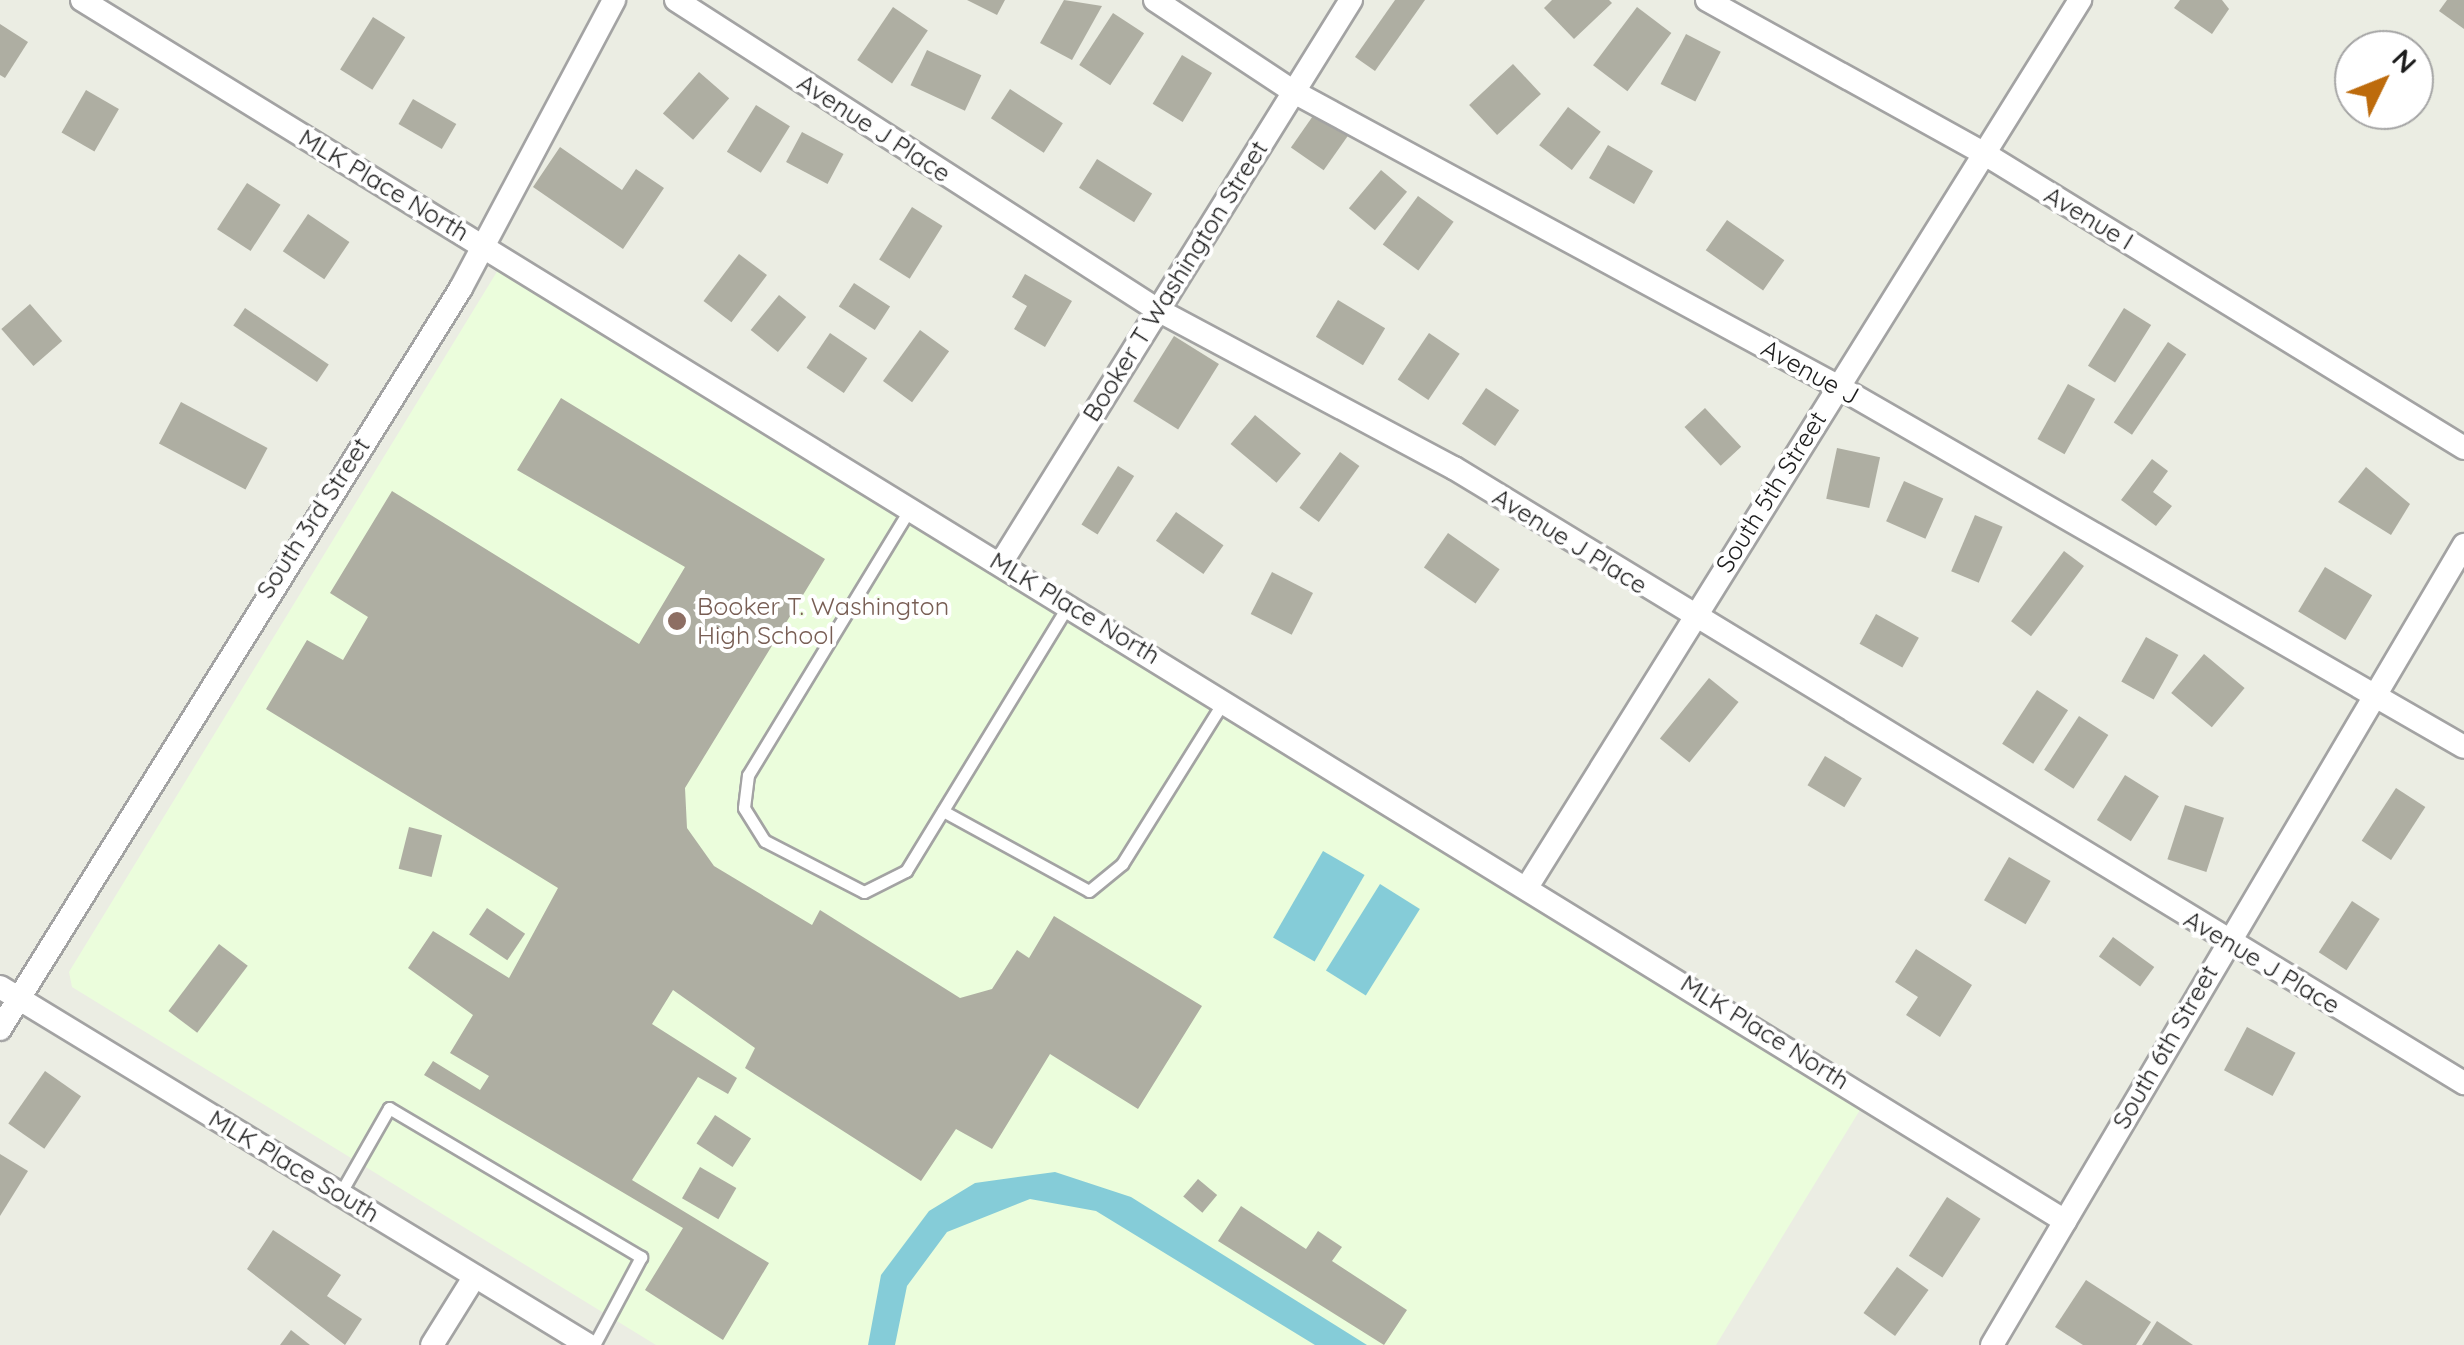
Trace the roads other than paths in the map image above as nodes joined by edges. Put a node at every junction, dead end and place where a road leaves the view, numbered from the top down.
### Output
1 (82, 0) edge
2 (614, 0) edge
3 (676, 0) edge
4 (1155, 0) edge
5 (1352, 0) edge
6 (1707, 0) edge
7 (2080, 0) edge
8 (1294, 92) junction
9 (1984, 154) junction
10 (482, 244) junction
11 (1156, 309) junction
12 (1838, 386) junction
13 (2464, 448) edge
14 (911, 507) junction
15 (2464, 545) edge
16 (1000, 562) junction
17 (1068, 604) junction
18 (1692, 617) junction
19 (2372, 693) junction
20 (1225, 699) junction
21 (2464, 748) edge
22 (943, 811) junction
23 (1529, 884) junction
24 (2226, 940) junction
25 (9, 993) edge
26 (0, 1029) edge
27 (2464, 1084) edge
28 (340, 1194) junction
29 (2066, 1221) junction
30 (475, 1276) junction
31 (432, 1345) edge
32 (591, 1345) edge
33 (1992, 1345) edge

1 - 10 street, MLK Place North
2 - 10 street, South 3rd Street
3 - 11 street, Avenue J Place
4 - 8 street, Avenue J
5 - 8 street, Booker T Washington Street
6 - 9 street, Avenue I
7 - 9 street, South 5th Street
8 - 11 street, Booker T Washington Street
8 - 12 street, Avenue J
9 - 12 street, South 5th Street
9 - 13 street, Avenue I
10 - 14 street, MLK Place North
10 - 25 street, South 3rd Street
11 - 16 street, Booker T Washington Street
11 - 18 street, Avenue J Place
12 - 18 street, South 5th Street
12 - 19 street, Avenue J
14 - 16 street, MLK Place North
14 - 22 lane
15 - 19 street, South 6th Street
16 - 17 street, MLK Place North
17 - 20 street, MLK Place North
17 - 22 lane
18 - 23 street, South 5th Street
18 - 24 street, Avenue J Place
19 - 21 street, Avenue J
19 - 24 street, South 6th Street
20 - 22 lane
20 - 23 street, MLK Place North
23 - 29 street, MLK Place North
24 - 27 street, Avenue J Place
24 - 29 street, South 6th Street
25 - 26 street, South 3rd Street
25 - 28 street, MLK Place South
28 - 30 street, MLK Place South
28 - 32 lane
29 - 33 street, South 6th Street
30 - 31 street
30 - 32 street, MLK Place South

